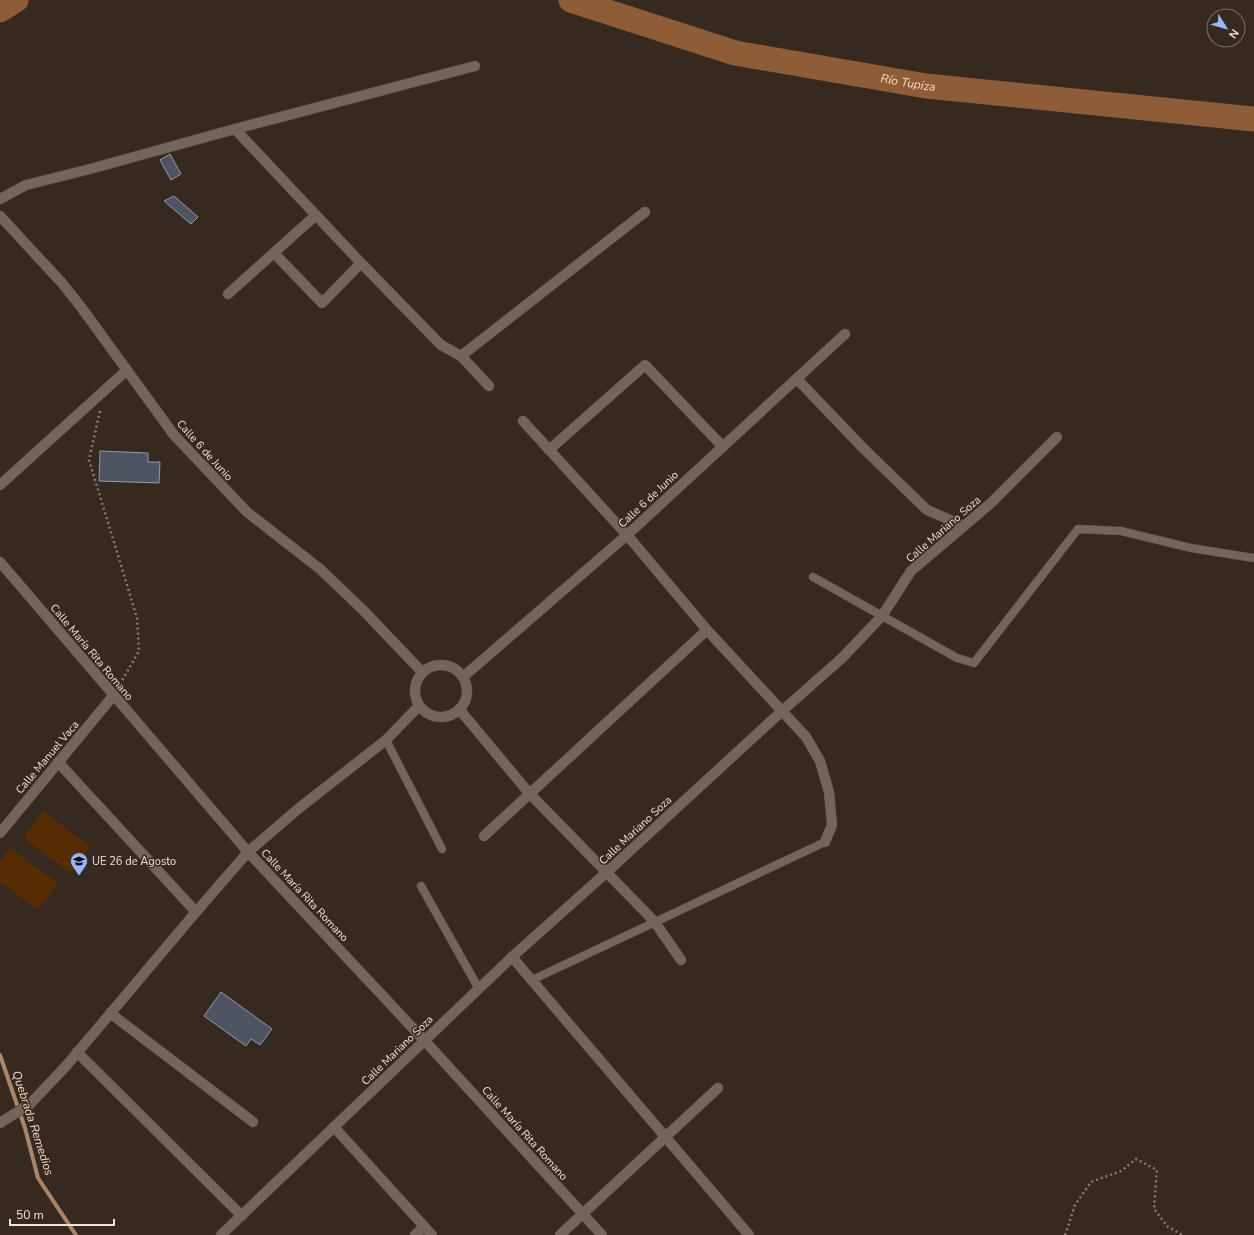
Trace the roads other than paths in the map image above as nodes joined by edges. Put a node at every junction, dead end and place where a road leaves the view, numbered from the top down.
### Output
1 (475, 66) dead end
2 (235, 129) junction
3 (0, 200) edge
4 (645, 212) dead end
5 (316, 215) junction
6 (0, 216) edge
7 (274, 252) junction
8 (361, 264) junction
9 (228, 294) dead end
10 (845, 334) dead end
11 (461, 356) junction
12 (127, 370) junction
13 (797, 379) junction
14 (489, 386) dead end
15 (522, 421) dead end
16 (1057, 437) dead end
17 (723, 447) junction
18 (549, 450) junction
19 (0, 485) edge
20 (964, 526) junction
21 (627, 535) junction
22 (1254, 558) edge
23 (0, 562) edge
24 (813, 577) dead end
25 (882, 616) junction
26 (707, 630) junction
27 (422, 672) junction
28 (463, 677) junction
29 (113, 696) junction
30 (419, 706) junction
31 (459, 709) junction
32 (782, 711) junction
33 (386, 740) junction
34 (58, 762) junction
35 (529, 794) junction
36 (0, 833) edge
37 (484, 836) dead end
38 (825, 842) joint
39 (442, 849) dead end
40 (248, 852) junction
41 (607, 872) junction
42 (421, 886) dead end
43 (196, 912) junction
44 (655, 922) junction
45 (512, 957) junction
46 (681, 960) dead end
47 (532, 980) junction
48 (479, 988) junction
49 (110, 1013) junction
50 (424, 1040) junction
51 (77, 1052) junction
52 (718, 1088) dead end
53 (1, 1122) edge
54 (253, 1122) dead end
55 (334, 1127) junction
56 (666, 1137) junction
57 (583, 1214) junction
58 (242, 1216) junction
59 (424, 1227) junction
60 (221, 1235) edge
61 (415, 1235) edge
62 (432, 1235) edge
63 (560, 1235) edge
64 (602, 1235) edge
65 (749, 1235) edge

1 - 2 street
2 - 3 street
2 - 5 street
4 - 11 street
5 - 7 street
5 - 8 street
6 - 12 street, Calle 6 de Junio
7 - 8 street
7 - 9 street
8 - 11 street
10 - 13 street, Calle 6 de Junio
11 - 14 street
12 - 19 street
12 - 27 street, Calle 6 de Junio
13 - 17 street, Calle 6 de Junio
13 - 20 street
15 - 18 street
16 - 20 street, Calle Mariano Soza
17 - 18 street
17 - 21 street, Calle 6 de Junio
18 - 21 street
20 - 25 street, Calle Mariano Soza
21 - 26 street
21 - 28 street, Calle 6 de Junio
22 - 25 lane
23 - 29 street, Calle María Rita Romano
24 - 25 lane
25 - 32 street, Calle Mariano Soza
26 - 32 street
26 - 35 street
27 - 28 street
27 - 30 street
28 - 31 street
29 - 34 street, Calle Manuel Vaca
29 - 40 street, Calle María Rita Romano
30 - 31 street
30 - 33 street
31 - 35 street
32 - 38 street
32 - 41 street, Calle Mariano Soza
33 - 39 lane
33 - 40 street
34 - 36 street, Calle Manuel Vaca
34 - 43 street
35 - 37 street
35 - 41 street
38 - 44 lane
40 - 43 street
40 - 50 street, Calle María Rita Romano
41 - 44 street
41 - 45 street, Calle Mariano Soza
42 - 48 lane
43 - 49 street
44 - 46 street
44 - 47 lane
45 - 47 street
45 - 48 street, Calle Mariano Soza
47 - 56 street
48 - 50 street, Calle Mariano Soza
49 - 51 street
49 - 54 street
50 - 55 street, Calle Mariano Soza
50 - 57 street, Calle María Rita Romano
51 - 53 street
51 - 58 street
52 - 56 street
55 - 58 street, Calle Mariano Soza
55 - 59 street
56 - 57 street
56 - 65 street
57 - 63 street
57 - 64 street, Calle María Rita Romano
58 - 60 street, Calle Mariano Soza
59 - 61 street
59 - 62 street

